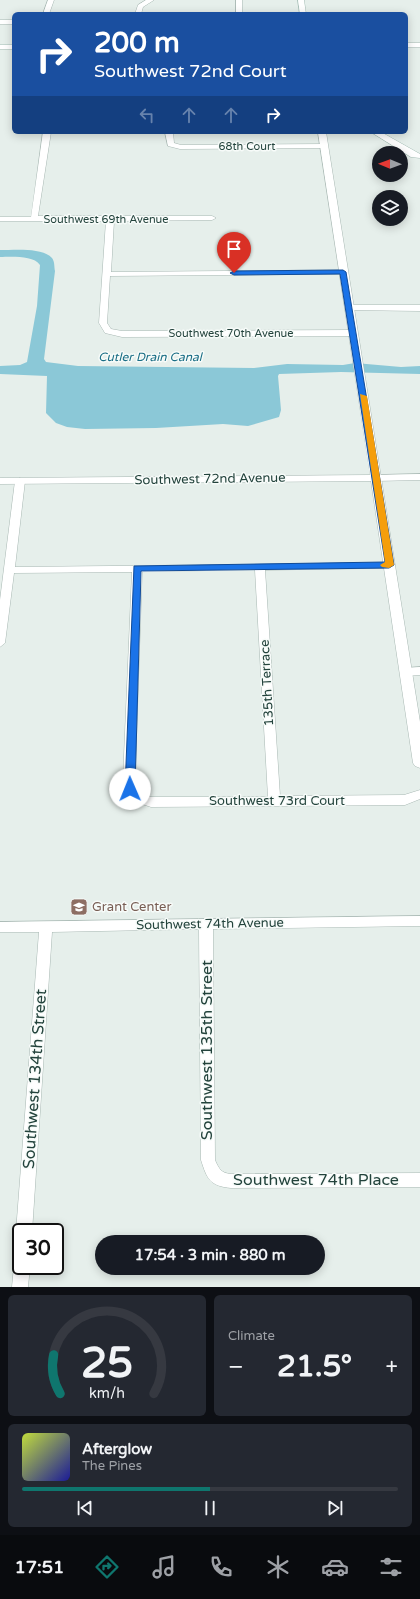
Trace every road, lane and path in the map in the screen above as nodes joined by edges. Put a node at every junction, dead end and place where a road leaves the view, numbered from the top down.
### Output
1 (51, 0) edge
2 (151, 0) edge
3 (239, 0) edge
4 (301, 0) edge
5 (47, 12) edge
6 (138, 12) edge
7 (239, 12) edge
8 (303, 12) edge
9 (0, 22) edge
10 (12, 22) edge
11 (408, 45) edge
12 (420, 45) edge
13 (0, 47) edge
14 (12, 47) edge
15 (47, 134) edge
16 (169, 134) edge
17 (323, 134) edge
18 (378, 134) edge
19 (386, 134) edge
20 (324, 146) junction
21 (420, 156) edge
22 (110, 218) junction
23 (212, 218) dead end
24 (0, 219) edge
25 (34, 219) junction
26 (343, 272) junction
27 (106, 274) junction
28 (349, 308) junction
29 (420, 308) edge
30 (353, 333) junction
31 (420, 477) edge
32 (375, 478) junction
33 (0, 481) edge
34 (20, 481) junction
35 (389, 565) junction
36 (260, 567) junction
37 (137, 568) junction
38 (9, 570) junction
39 (0, 643) edge
40 (420, 671) edge
41 (406, 672) junction
42 (420, 763) edge
43 (420, 794) edge
44 (274, 800) junction
45 (420, 921) edge
46 (206, 924) junction
47 (46, 926) junction
48 (0, 927) edge
49 (213, 1174) joint
50 (420, 1180) edge
51 (25, 1223) edge
52 (21, 1275) edge
53 (20, 1287) edge

1 - 5 street
2 - 6 street
3 - 7 street
4 - 8 street
9 - 10 street
11 - 12 street
13 - 14 street
15 - 25 street
16 - 20 street, 68th Court
17 - 20 street
18 - 21 street
19 - 21 street
20 - 26 street
22 - 23 street, Southwest 69th Avenue
22 - 25 street, Southwest 69th Avenue
22 - 27 street
24 - 25 street, Southwest 69th Avenue
26 - 27 street
26 - 28 street
27 - 30 street, Southwest 70th Avenue
28 - 29 street
28 - 30 street
30 - 32 street
31 - 32 street, Southwest 72nd Avenue
32 - 34 street, Southwest 72nd Avenue
32 - 35 street
33 - 34 street, Southwest 72nd Avenue
34 - 38 street
35 - 36 street
35 - 41 street
36 - 37 street
36 - 44 street, 135th Terrace
37 - 38 street
37 - 44 street, Southwest 73rd Court
38 - 39 street
40 - 41 street
41 - 42 street
43 - 44 street, Southwest 73rd Court
45 - 46 street, Southwest 74th Avenue
46 - 47 street, Southwest 74th Avenue
46 - 49 street, Southwest 135th Street
47 - 48 street, Southwest 74th Avenue
47 - 51 street, Southwest 134th Street
49 - 50 street, Southwest 74th Place
52 - 53 street

